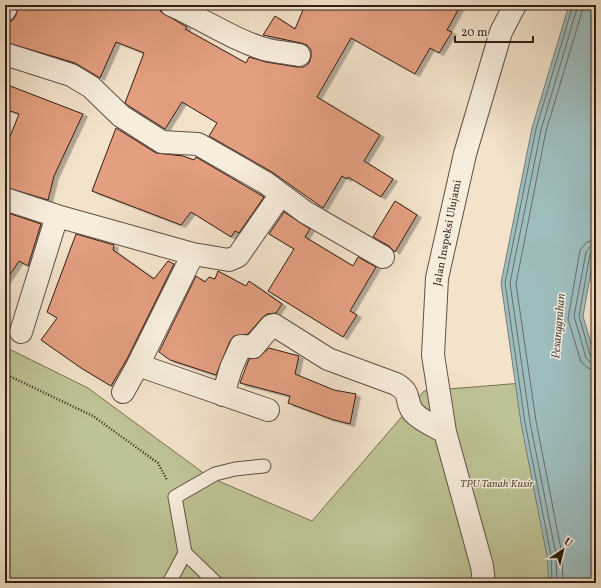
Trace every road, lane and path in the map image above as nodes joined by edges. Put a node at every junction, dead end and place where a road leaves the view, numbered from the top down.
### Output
1 (7, 5) edge
2 (171, 5) edge
3 (515, 5) edge
4 (5, 10) edge
5 (204, 11) edge
6 (5, 54) edge
7 (299, 55) dead end
8 (281, 194) junction
9 (5, 199) edge
10 (57, 216) junction
11 (193, 254) junction
12 (383, 257) dead end
13 (21, 332) dead end
14 (138, 365) junction
15 (5, 374) edge
16 (123, 392) dead end
17 (224, 395) junction
18 (268, 410) dead end
19 (445, 432) junction
20 (264, 466) dead end
21 (175, 496) junction
22 (185, 553) junction
23 (169, 583) edge
24 (216, 583) edge
25 (484, 583) edge

1 - 4 street
2 - 5 street
3 - 19 street, Jalan Inspeksi Ulujami
5 - 7 street
6 - 8 street
8 - 11 street
8 - 12 street
9 - 10 street
10 - 11 street
10 - 13 street
11 - 14 street
14 - 16 street
14 - 17 street
15 - 21 path
17 - 18 street
17 - 19 street
19 - 25 street, Jalan Inspeksi Ulujami
20 - 21 lane
21 - 22 lane
22 - 23 lane
22 - 24 lane

